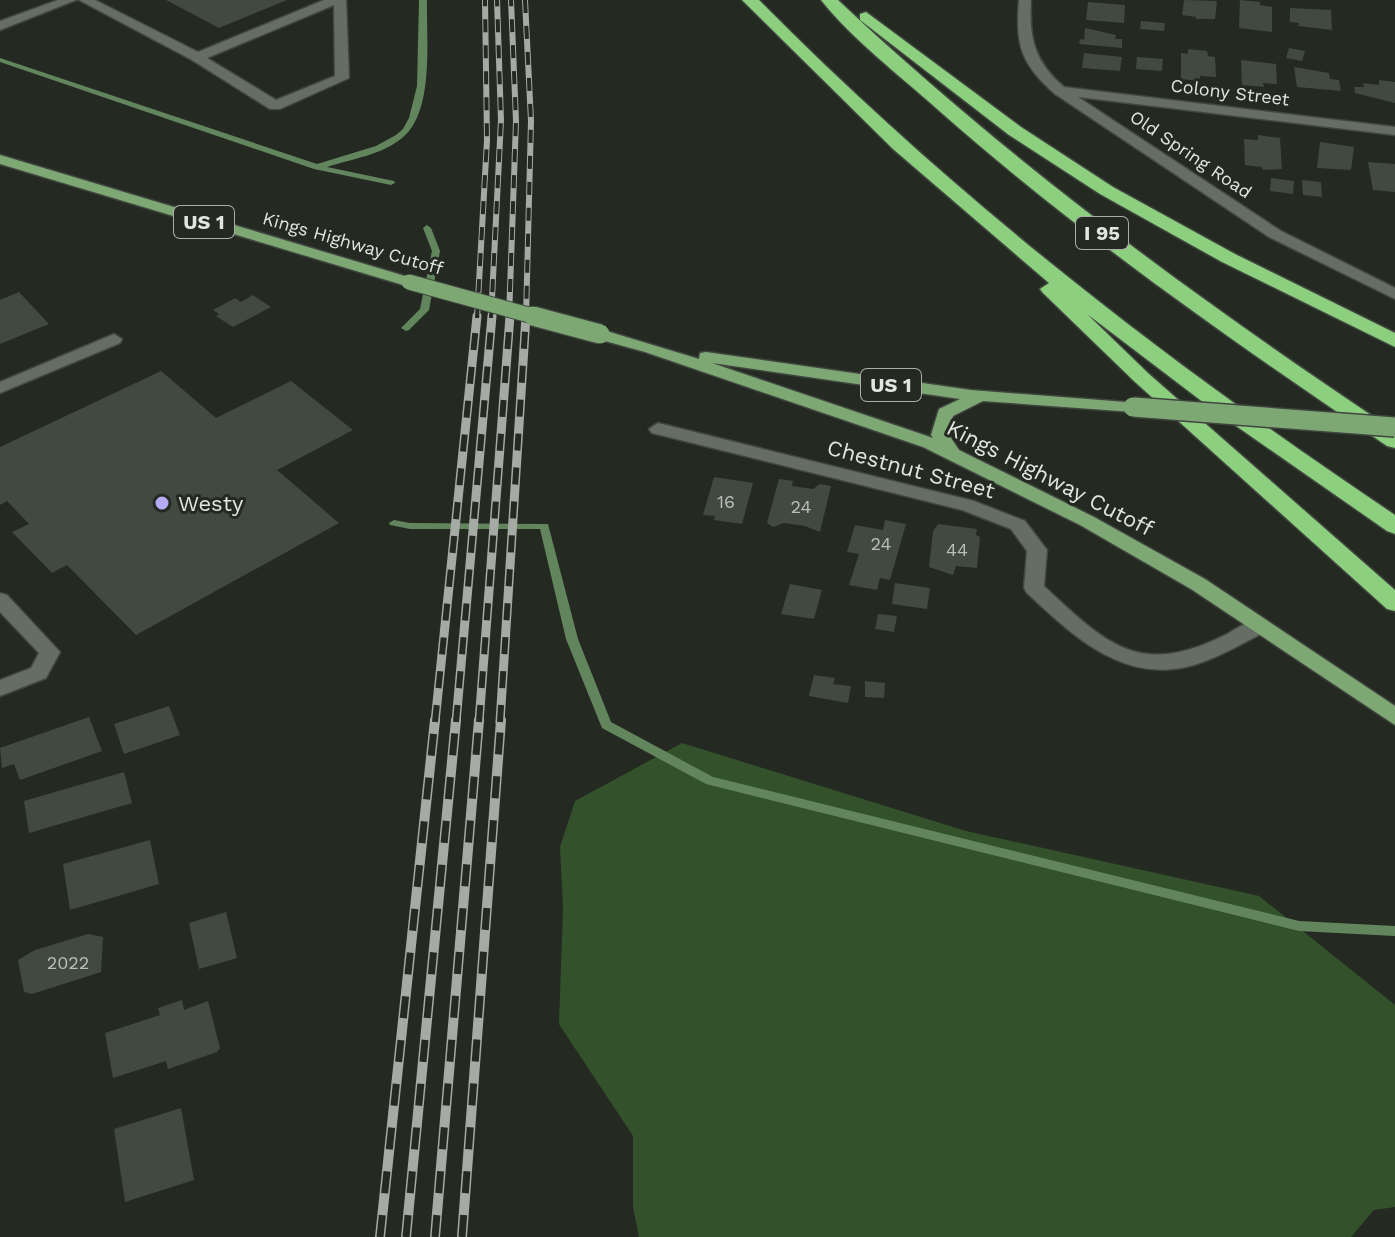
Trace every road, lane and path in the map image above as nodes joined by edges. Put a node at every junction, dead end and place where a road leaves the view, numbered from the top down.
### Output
1 (70, 0) edge
2 (85, 0) edge
3 (338, 0) edge
4 (750, 0) edge
5 (829, 0) edge
6 (844, 0) edge
7 (1025, 0) edge
8 (0, 26) edge
9 (197, 57) junction
10 (1060, 91) junction
11 (1395, 131) edge
12 (0, 159) edge
13 (969, 207) junction
14 (1395, 294) edge
15 (114, 339) dead end
16 (1395, 341) edge
17 (651, 348) junction
18 (0, 388) edge
19 (982, 396) junction
20 (1395, 427) edge
21 (658, 429) dead end
22 (1395, 441) edge
23 (952, 454) junction
24 (1395, 526) edge
25 (0, 600) edge
26 (1395, 603) edge
27 (1260, 626) junction
28 (0, 688) edge
29 (1395, 717) edge

1 - 8 street
2 - 9 street
3 - 9 street
3 - 9 street
4 - 13 highway
5 - 22 highway, I 95
6 - 16 highway
7 - 10 street, Old Spring Road
10 - 11 street, Colony Street
10 - 14 street, Old Spring Road
12 - 17 main road, Kings Highway Cutoff / US 1, bridge
13 - 24 highway
13 - 26 highway
15 - 18 street
17 - 19 main road, Kings Highway Cutoff / US 1
17 - 23 main road, Kings Highway Cutoff / US 1
19 - 20 main road, Kings Highway Cutoff / US 1, bridge
19 - 23 main road
21 - 27 street, Chestnut Street
23 - 27 main road, Kings Highway Cutoff / US 1
25 - 28 street
27 - 29 main road, Kings Highway Cutoff / US 1

